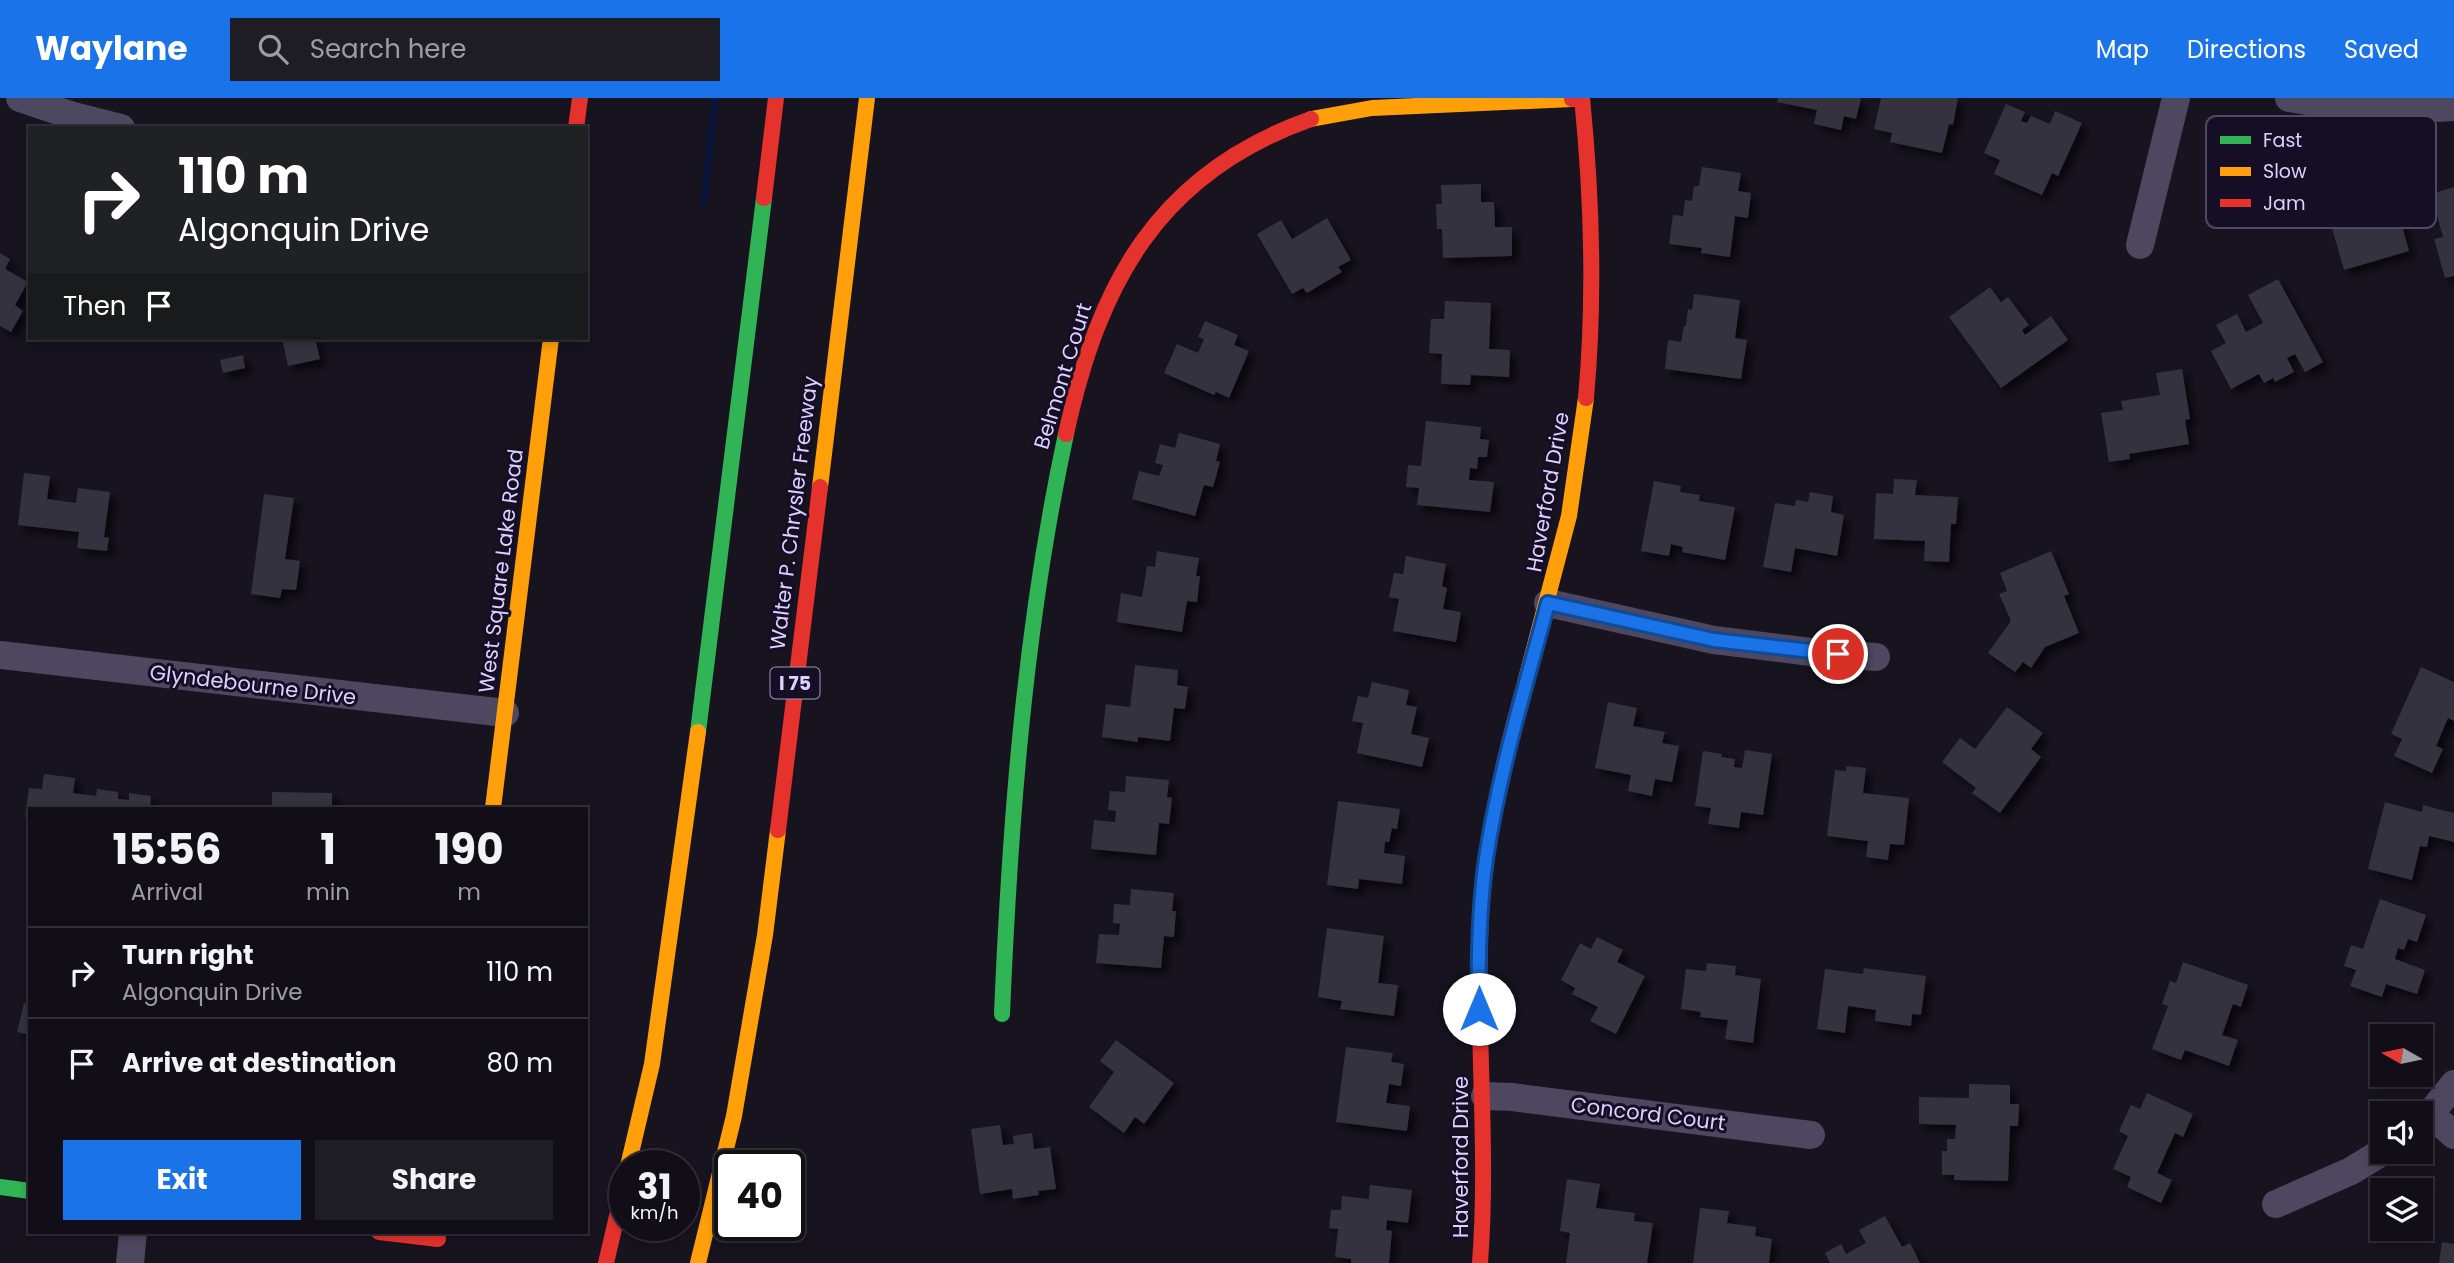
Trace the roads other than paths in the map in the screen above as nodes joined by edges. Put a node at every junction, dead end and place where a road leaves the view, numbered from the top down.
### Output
1 (20, 98) edge
2 (580, 98) edge
3 (776, 98) edge
4 (867, 98) edge
5 (1582, 98) edge
6 (2176, 98) edge
7 (2289, 98) edge
8 (2454, 107) edge
9 (114, 126) edge
10 (576, 126) edge
11 (2140, 245) dead end
12 (551, 340) edge
13 (1548, 603) junction
14 (0, 655) edge
15 (1876, 657) dead end
16 (505, 713) junction
17 (493, 807) edge
18 (1002, 1014) dead end
19 (2454, 1084) edge
20 (1485, 1096) junction
21 (2433, 1109) edge
22 (2433, 1124) edge
23 (1811, 1135) dead end
24 (2454, 1136) edge
25 (632, 1150) edge
26 (2370, 1159) edge
27 (0, 1187) edge
28 (28, 1191) edge
29 (2276, 1204) dead end
30 (134, 1234) edge
31 (392, 1234) edge
32 (438, 1241) edge
33 (611, 1241) edge
34 (130, 1263) edge
35 (606, 1263) edge
36 (698, 1263) edge
37 (1480, 1263) edge

1 - 9 street
2 - 10 main road
3 - 25 main road
4 - 36 main road, Walter P. Chrysler Freeway / I 75
5 - 13 main road, Haverford Drive
5 - 18 main road, Belmont Court
6 - 11 street
7 - 8 street
12 - 16 main road, West Square Lake Road
13 - 15 street
13 - 20 main road, Haverford Drive
14 - 16 street, Glyndebourne Drive
16 - 17 main road, West Square Lake Road
19 - 21 street
20 - 23 street, Concord Court
20 - 37 main road, Haverford Drive
22 - 24 street
26 - 29 street
27 - 28 main road
30 - 34 street
31 - 32 main road
33 - 35 main road

